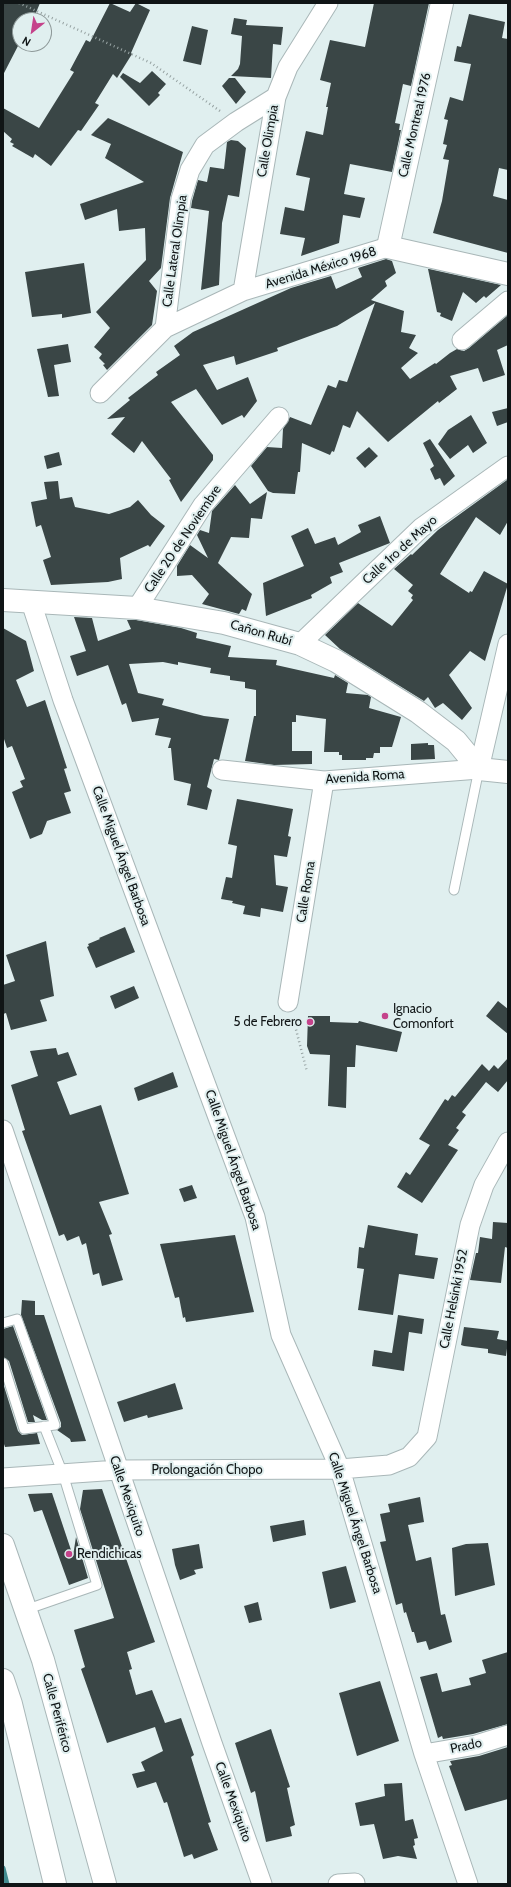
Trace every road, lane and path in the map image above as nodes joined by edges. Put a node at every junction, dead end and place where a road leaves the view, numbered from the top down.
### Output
1 (19, 3) edge
2 (328, 3) edge
3 (442, 3) edge
4 (276, 97) junction
5 (236, 122) junction
6 (388, 247) junction
7 (508, 274) edge
8 (243, 291) junction
9 (508, 301) edge
10 (165, 328) junction
11 (462, 340) dead end
12 (100, 394) dead end
13 (279, 417) dead end
14 (508, 466) edge
15 (3, 600) edge
16 (30, 602) junction
17 (137, 608) junction
18 (300, 644) junction
19 (508, 644) edge
20 (479, 769) junction
21 (222, 770) dead end
22 (508, 772) edge
23 (324, 782) junction
24 (454, 890) dead end
25 (288, 1002) joint
26 (307, 1072) dead end
27 (3, 1130) edge
28 (508, 1142) edge
29 (3, 1323) edge
30 (3, 1363) edge
31 (44, 1426) junction
32 (409, 1457) joint
33 (340, 1469) junction
34 (118, 1470) junction
35 (63, 1474) junction
36 (3, 1478) edge
37 (3, 1545) edge
38 (25, 1610) junction
39 (3, 1680) edge
40 (508, 1735) edge
41 (424, 1754) junction
42 (55, 1884) edge
43 (105, 1884) edge
44 (262, 1884) edge
45 (468, 1884) edge

1 - 5 path
2 - 4 street, Calle Olimpia
3 - 6 main road, Calle Montreal 1976
4 - 5 street, Calle Lateral Olimpia
4 - 8 street, Calle Olimpia
5 - 10 street, Calle Lateral Olimpia
6 - 7 main road, Avenida México 1968
6 - 8 street, Avenida México 1968
8 - 10 street, Avenida México 1968
9 - 11 street
10 - 12 street
13 - 17 street, Calle 20 de Noviembre
14 - 18 street, Calle 1ro de Mayo
15 - 16 main road, Cañon Rubí
16 - 17 main road, Cañon Rubí
16 - 33 street, Calle Miguel Ángel Barbosa
17 - 18 main road, Cañon Rubí
18 - 20 main road, Cañon Rubí
19 - 20 street
20 - 22 main road, Avenida Roma
20 - 23 street, Avenida Roma
20 - 24 lane
21 - 23 street, Avenida Roma
23 - 25 street, Calle Roma
25 - 26 path
27 - 34 street, Calle Mexiquito
28 - 32 street, Calle Helsinki 1952
29 - 31 lane
30 - 31 lane
31 - 35 lane
32 - 33 street, Prolongación Chopo
33 - 34 street, Prolongación Chopo
33 - 41 street, Calle Miguel Ángel Barbosa
34 - 35 street, Prolongación Chopo
34 - 44 street, Calle Mexiquito
35 - 36 street, Prolongación Chopo
35 - 38 lane
37 - 38 main road, Calle Periférico
38 - 43 main road, Calle Periférico
39 - 42 main road
40 - 41 street, Prado
41 - 45 street, Calle Miguel Ángel Barbosa

